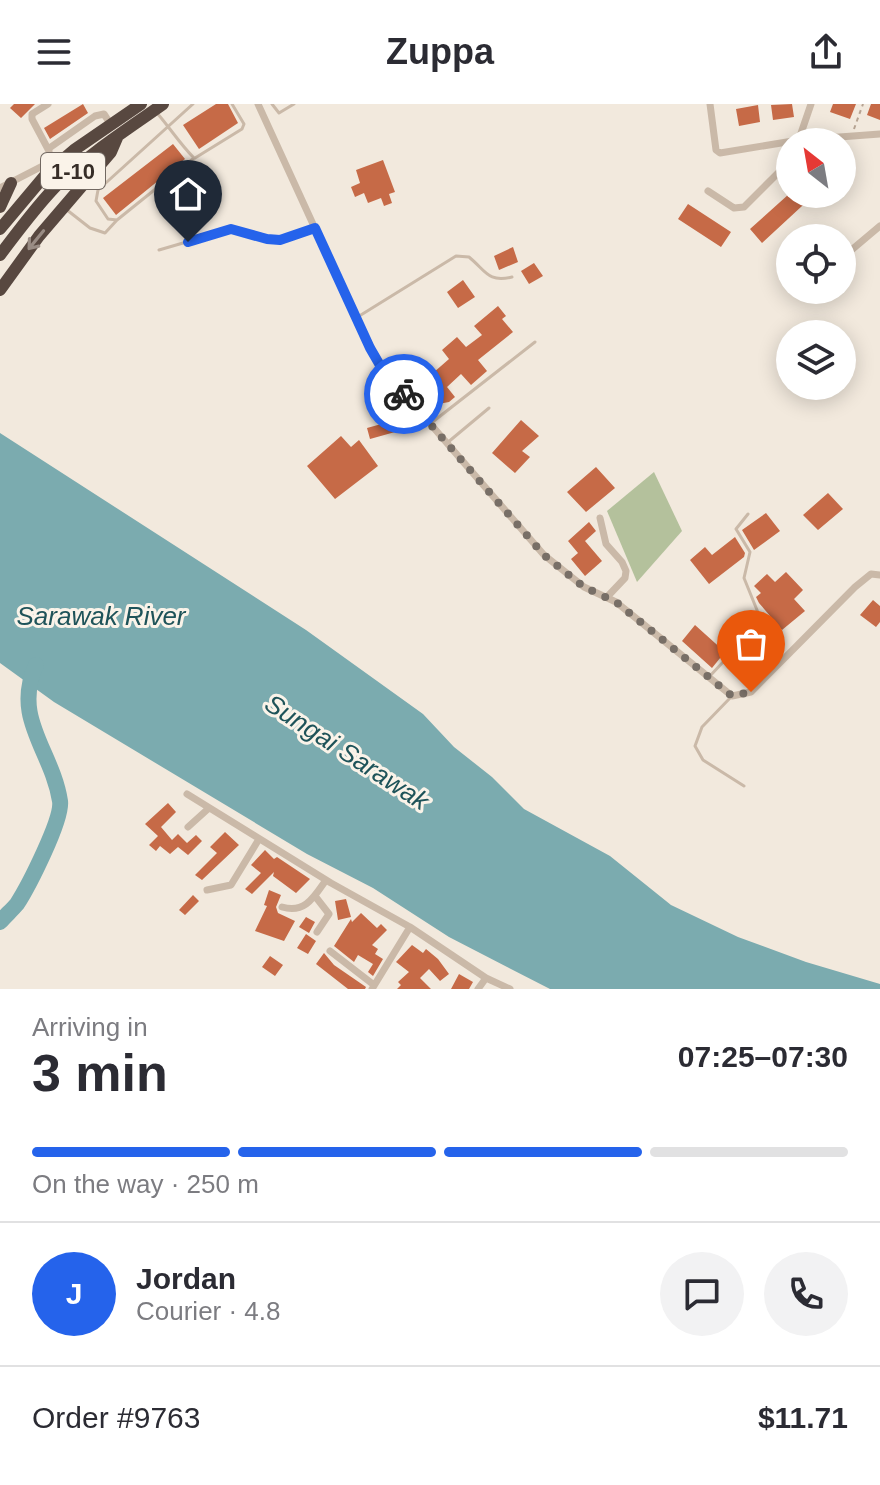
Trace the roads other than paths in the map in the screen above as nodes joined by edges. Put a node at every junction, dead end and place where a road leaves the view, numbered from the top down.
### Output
1 (48, 104) edge
2 (141, 104) edge
3 (193, 104) edge
4 (232, 104) edge
5 (272, 104) edge
6 (294, 104) edge
7 (710, 104) edge
8 (811, 104) edge
9 (159, 107) edge
10 (259, 107) edge
11 (167, 125) junction
12 (803, 128) edge
13 (115, 130) junction
14 (880, 134) edge
15 (868, 135) junction
16 (856, 136) edge
17 (880, 141) edge
18 (776, 144) edge
19 (48, 149) junction
20 (74, 150) junction
21 (194, 158) junction
22 (51, 161) junction
23 (776, 175) edge
24 (708, 191) dead end
25 (2, 195) edge
26 (64, 208) junction
27 (117, 220) junction
28 (880, 226) edge
29 (315, 228) junction
30 (0, 229) edge
31 (856, 246) edge
32 (159, 250) dead end
33 (0, 255) edge
34 (512, 277) dead end
35 (0, 290) edge
36 (356, 318) junction
37 (535, 342) dead end
38 (489, 408) dead end
39 (430, 424) junction
40 (447, 443) junction
41 (748, 514) dead end
42 (600, 518) dead end
43 (880, 575) edge
44 (607, 597) junction
45 (709, 677) junction
46 (732, 696) junction
47 (744, 786) dead end
48 (187, 794) dead end
49 (209, 808) junction
50 (188, 827) dead end
51 (259, 839) junction
52 (326, 880) junction
53 (207, 890) dead end
54 (315, 896) junction
55 (282, 907) dead end
56 (410, 927) junction
57 (317, 932) dead end
58 (330, 951) dead end
59 (486, 978) junction
60 (373, 987) edge
61 (478, 989) edge
62 (510, 989) edge

1 - 19 street
2 - 13 highway, 1-10
3 - 11 lane
4 - 21 lane
5 - 6 lane
5 - 10 lane
7 - 18 street
8 - 12 street
9 - 11 lane
9 - 13 highway, 1-10
10 - 29 street
11 - 21 lane
11 - 27 lane
13 - 19 street
13 - 20 highway, 1-10
13 - 26 highway
13 - 33 highway, 1-10
14 - 15 street
15 - 16 street
15 - 17 street
19 - 22 street
20 - 22 street
20 - 30 highway, 1-10
21 - 27 lane
22 - 25 street
23 - 24 street
26 - 27 lane
26 -> 35 highway
28 - 31 street
29 - 32 lane
29 - 36 street
34 - 36 lane
36 - 39 street
37 - 39 lane
38 - 40 lane
39 - 40 street
40 - 44 street
41 - 45 lane
42 - 44 street
43 - 46 street
44 - 45 street
45 - 46 street
46 - 47 lane
48 - 49 street
49 - 50 street
49 - 51 street
51 - 52 street
51 - 53 street
52 - 54 street
52 - 56 street
54 - 55 street
54 - 57 street
56 - 59 street
56 - 60 street
58 - 60 street
59 - 61 street
59 - 62 street

